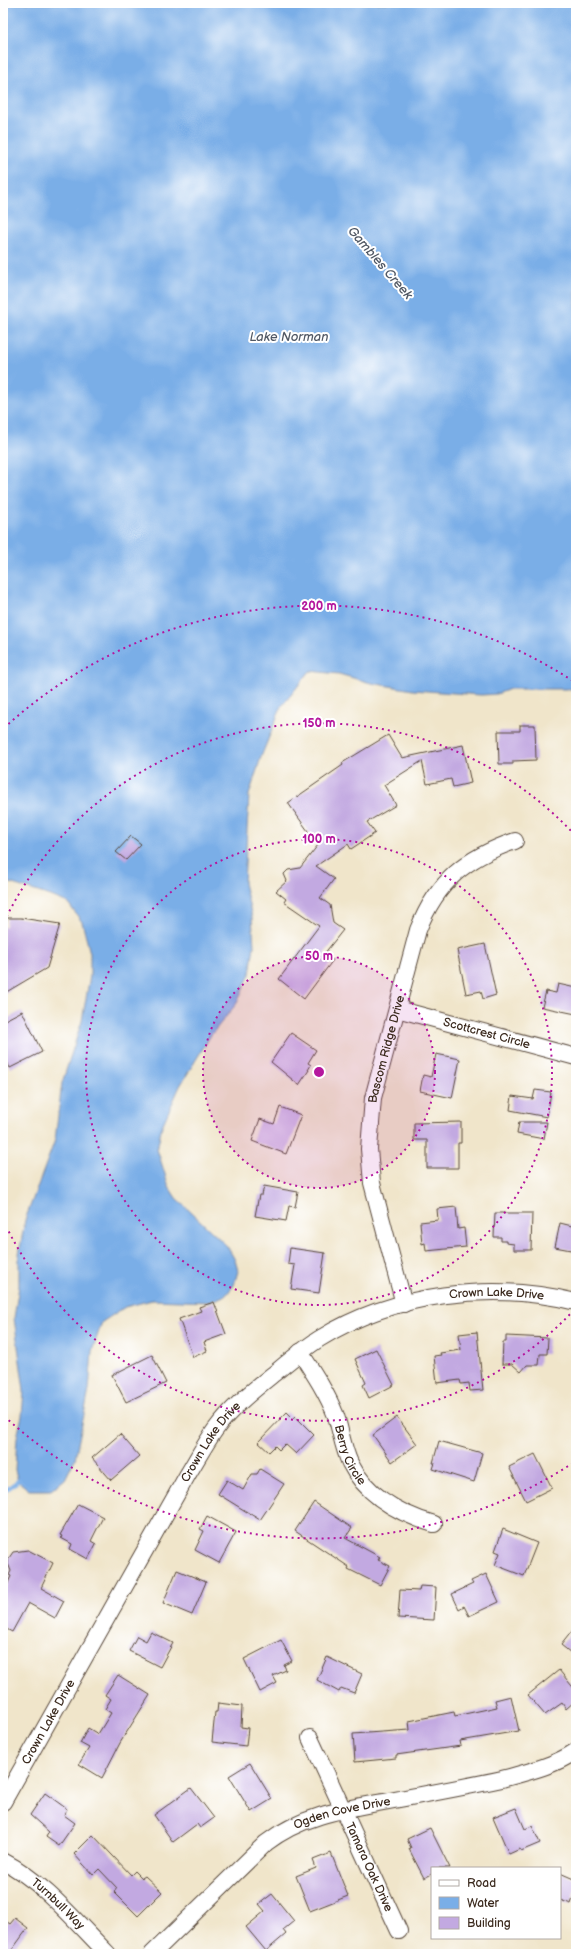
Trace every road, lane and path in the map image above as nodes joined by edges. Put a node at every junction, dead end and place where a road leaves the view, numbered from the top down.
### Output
1 (515, 841) dead end
2 (397, 1009) junction
3 (576, 1057) edge
4 (576, 1302) edge
5 (404, 1304) junction
6 (300, 1352) junction
7 (434, 1524) dead end
8 (310, 1738) dead end
9 (574, 1758) edge
10 (3, 1802) edge
11 (343, 1809) junction
12 (3, 1861) edge
13 (399, 1931) dead end
14 (108, 1954) edge
15 (152, 1954) edge

1 - 2 street, Bascom Ridge Drive
2 - 3 street, Scottcrest Circle
2 - 5 street, Bascom Ridge Drive
4 - 5 street, Crown Lake Drive
5 - 6 street, Crown Lake Drive
6 - 7 street, Berry Circle
6 - 10 street, Crown Lake Drive
8 - 11 street, Tamara Oak Drive
9 - 11 street, Ogden Cove Drive
11 - 13 street, Tamara Oak Drive
11 - 15 street, Ogden Cove Drive
12 - 14 street, Turnbull Way

